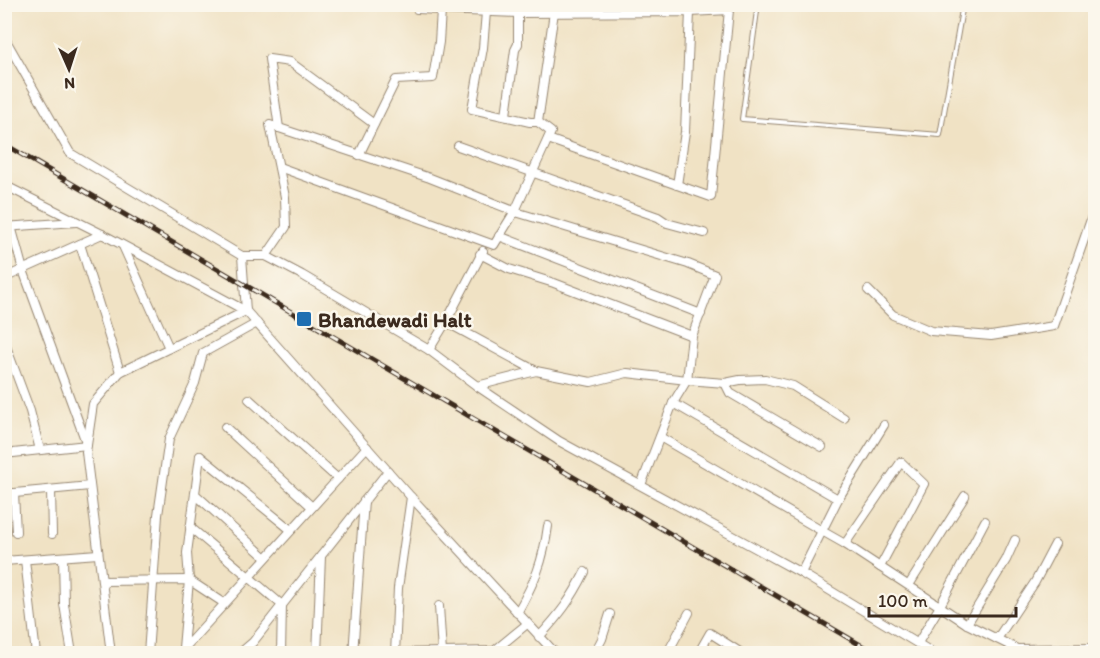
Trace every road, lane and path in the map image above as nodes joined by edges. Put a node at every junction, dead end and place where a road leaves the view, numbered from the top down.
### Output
1 (758, 4) edge
2 (963, 4) edge
3 (417, 9) dead end
4 (441, 11) junction
5 (486, 12) junction
6 (554, 12) junction
7 (690, 12) junction
8 (518, 13) junction
9 (4, 37) edge
10 (506, 115) junction
11 (538, 122) junction
12 (374, 124) junction
13 (279, 128) junction
14 (548, 139) junction
15 (458, 146) dead end
16 (359, 154) junction
17 (279, 168) junction
18 (531, 173) junction
19 (4, 185) edge
20 (678, 185) junction
21 (1095, 205) edge
22 (515, 211) junction
23 (77, 222) junction
24 (8, 226) edge
25 (704, 233) dead end
26 (102, 234) junction
27 (499, 236) junction
28 (488, 243) junction
29 (80, 244) dead end
30 (123, 246) junction
31 (480, 254) junction
32 (242, 256) junction
33 (266, 256) junction
34 (23, 270) junction
35 (4, 278) edge
36 (868, 290) dead end
37 (246, 311) junction
38 (701, 314) junction
39 (446, 322) junction
40 (257, 323) junction
41 (692, 336) junction
42 (4, 341) edge
43 (169, 348) junction
44 (429, 350) junction
45 (536, 371) junction
46 (120, 372) junction
47 (687, 380) junction
48 (725, 383) junction
49 (477, 386) junction
50 (249, 399) dead end
51 (674, 403) junction
52 (844, 418) dead end
53 (884, 425) dead end
54 (225, 427) dead end
55 (660, 437) junction
56 (87, 445) junction
57 (367, 447) junction
58 (822, 447) dead end
59 (40, 450) junction
60 (5, 453) edge
61 (388, 471) junction
62 (338, 479) junction
63 (640, 485) junction
64 (90, 486) junction
65 (51, 490) junction
66 (9, 493) edge
67 (195, 494) junction
68 (965, 496) dead end
69 (411, 497) junction
70 (838, 499) junction
71 (364, 501) junction
72 (312, 507) junction
73 (985, 520) dead end
74 (548, 526) dead end
75 (190, 527) junction
76 (291, 530) junction
77 (822, 531) junction
78 (16, 532) dead end
79 (52, 534) dead end
80 (1015, 540) dead end
81 (845, 544) junction
82 (1056, 544) dead end
83 (98, 554) junction
84 (321, 556) junction
85 (63, 557) junction
86 (265, 557) junction
87 (25, 560) junction
88 (4, 561) edge
89 (880, 567) junction
90 (585, 572) dead end
91 (801, 573) junction
92 (249, 576) junction
93 (189, 580) junction
94 (102, 581) junction
95 (153, 582) junction
96 (909, 585) junction
97 (224, 603) junction
98 (282, 605) junction
99 (439, 606) dead end
100 (940, 606) junction
101 (517, 613) junction
102 (689, 613) dead end
103 (610, 614) dead end
104 (527, 624) junction
105 (967, 624) junction
106 (539, 636) junction
107 (997, 639) junction
108 (918, 643) junction
109 (1095, 648) edge
110 (499, 650) edge
111 (181, 651) edge
112 (1021, 651) edge
113 (243, 652) edge
114 (395, 653) edge
115 (442, 653) edge
116 (451, 653) edge
117 (36, 654) edge
118 (72, 654) edge
119 (111, 654) edge
120 (148, 654) edge
121 (281, 654) edge
122 (318, 654) edge
123 (353, 654) edge
124 (556, 654) edge
125 (594, 654) edge
126 (667, 654) edge
127 (698, 654) edge
128 (743, 654) edge
129 (935, 654) edge

1 - 2 lane
3 - 4 street
4 - 5 street
4 - 12 street
5 - 8 street
5 - 10 street
6 - 7 street
6 - 8 street
6 - 11 street
7 - 20 street
7 - 20 street
8 - 10 street
9 - 32 street
10 - 11 street
11 - 14 street
12 - 13 street
12 - 16 street
13 - 16 street
13 - 17 street
14 - 18 street
14 - 20 street
15 - 18 street
16 - 22 street
17 - 28 street
17 - 33 street
18 - 22 street
18 - 25 street
19 - 23 street
21 - 36 street
22 - 27 street
22 - 38 street
23 - 24 street
23 - 26 street
24 - 34 street
26 - 30 street
26 - 34 street
27 - 28 street
27 - 38 street
28 - 31 street
29 - 46 street
30 - 37 street
30 - 43 street
31 - 39 street
31 - 41 street
32 - 33 street
32 - 37 street
33 - 44 street
34 - 35 street
34 - 56 street
37 - 40 street
37 - 43 street
38 - 41 street
39 - 44 street
39 - 45 street
40 - 57 street
40 - 95 street
41 - 47 street
42 - 59 street
43 - 46 street
44 - 49 street
45 - 47 street
45 - 49 street
46 - 56 street
47 - 48 street
47 - 51 street
48 - 52 street
48 - 58 street
49 - 63 street
50 - 62 street
51 - 55 street
51 - 70 street
53 - 70 street
54 - 72 street
55 - 63 street
55 - 77 street
56 - 59 street
56 - 64 street
57 - 61 street
57 - 62 street
59 - 60 street
61 - 69 street
61 - 71 street
62 - 72 street
63 - 91 street
64 - 65 street
64 - 83 street
65 - 66 street
65 - 79 street
66 - 78 street
67 - 75 street
67 - 76 street
67 - 86 street
68 - 96 street
69 - 101 street
69 - 114 street
70 - 77 street
71 - 84 street
71 - 123 street
72 - 76 street
73 - 100 street
74 - 101 street
75 - 92 street
75 - 93 street
76 - 86 street
77 - 81 street
77 - 91 street
80 - 105 street
81 - 89 street
81 - 89 street
82 - 107 street
83 - 85 street
83 - 94 street
84 - 98 street
84 - 122 street
85 - 87 street
85 - 118 street
86 - 92 street
87 - 88 street
87 - 117 street
89 - 96 street
90 - 106 street
91 - 108 street
92 - 97 street
92 - 98 street
93 - 95 street
93 - 97 street
93 - 111 street
94 - 95 street
94 - 119 street
95 - 120 street
96 - 100 street
97 - 111 street
98 - 113 street
98 - 121 street
99 - 115 street
100 - 105 street
100 - 108 street
101 - 104 street
102 - 126 street
103 - 125 street
104 - 106 street
104 - 110 street
105 - 107 street
106 - 124 street
107 - 112 street
108 - 129 street
109 - 112 street
110 - 116 street
114 - 115 street
115 - 116 street
127 - 128 street

